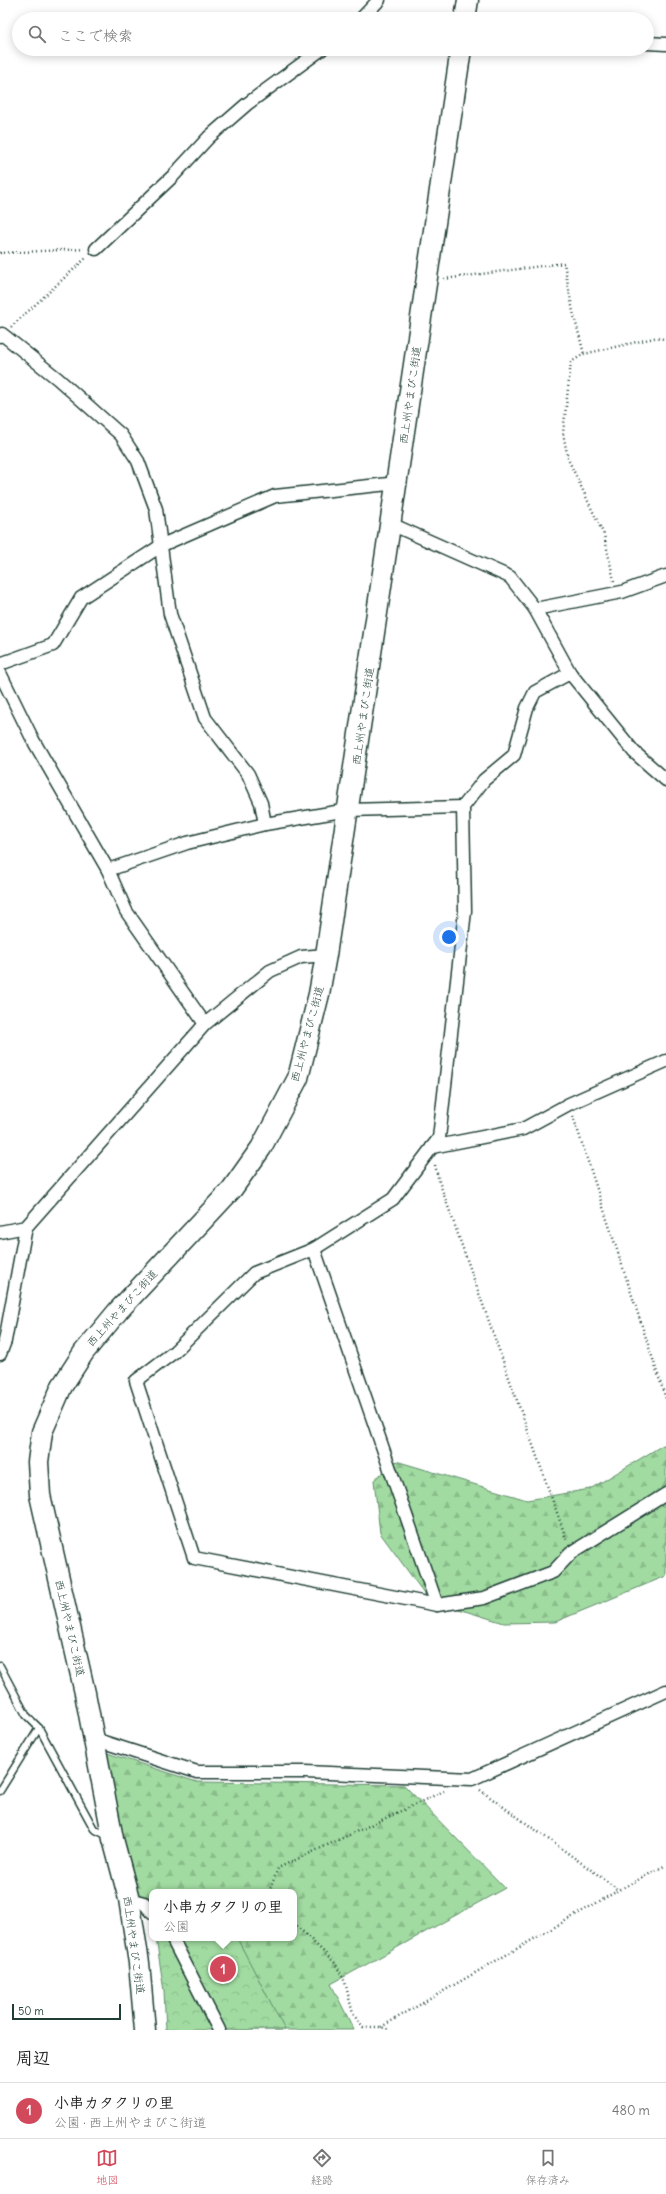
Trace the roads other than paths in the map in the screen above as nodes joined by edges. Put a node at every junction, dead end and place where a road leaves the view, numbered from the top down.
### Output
1 (379, 0) edge
2 (468, 0) edge
3 (368, 12) edge
4 (466, 12) edge
5 (654, 43) edge
6 (666, 44) edge
7 (312, 56) edge
8 (460, 56) edge
9 (96, 249) road end
10 (1, 335) edge
11 (398, 483) junction
12 (391, 524) junction
13 (162, 545) junction
14 (666, 576) edge
15 (535, 609) junction
16 (0, 664) edge
17 (0, 673) edge
18 (570, 673) junction
19 (666, 780) edge
20 (463, 807) junction
21 (348, 810) junction
22 (265, 824) junction
23 (108, 870) junction
24 (326, 955) junction
25 (205, 1024) junction
26 (666, 1061) edge
27 (432, 1147) junction
28 (26, 1227) junction
29 (0, 1232) edge
30 (314, 1249) junction
31 (0, 1354) edge
32 (666, 1494) edge
33 (437, 1605) junction
34 (0, 1666) edge
35 (666, 1691) edge
36 (39, 1728) junction
37 (94, 1739) junction
38 (0, 1791) edge
39 (114, 1839) junction
40 (129, 1898) junction
41 (149, 1909) edge
42 (174, 1941) edge
43 (144, 2030) edge
44 (219, 2030) edge

1 - 3 street
2 - 4 highway
5 - 6 street
7 - 9 street
8 - 11 highway, 西上州やまびこ街道
10 - 13 street
11 - 12 highway, 西上州やまびこ街道
11 - 13 street
12 - 15 street
12 - 21 highway, 西上州やまびこ街道
13 - 16 street
13 - 22 street
14 - 15 street
15 - 18 street
17 - 23 street
18 - 19 street
18 - 20 street
20 - 21 street
20 - 27 street
21 - 22 street
21 - 24 highway, 西上州やまびこ街道
22 - 23 street
23 - 25 street
24 - 25 street
24 - 37 highway, 西上州やまびこ街道
25 - 28 street
26 - 27 street
27 - 30 street
28 - 29 street
28 - 31 street
30 - 33 street
30 - 33 street
32 - 33 street
34 - 36 lane
35 - 37 street
36 - 38 lane
36 - 39 lane
37 - 39 highway, 西上州やまびこ街道
39 - 40 highway, 西上州やまびこ街道
40 - 41 street
40 - 43 highway, 西上州やまびこ街道
42 - 44 street

